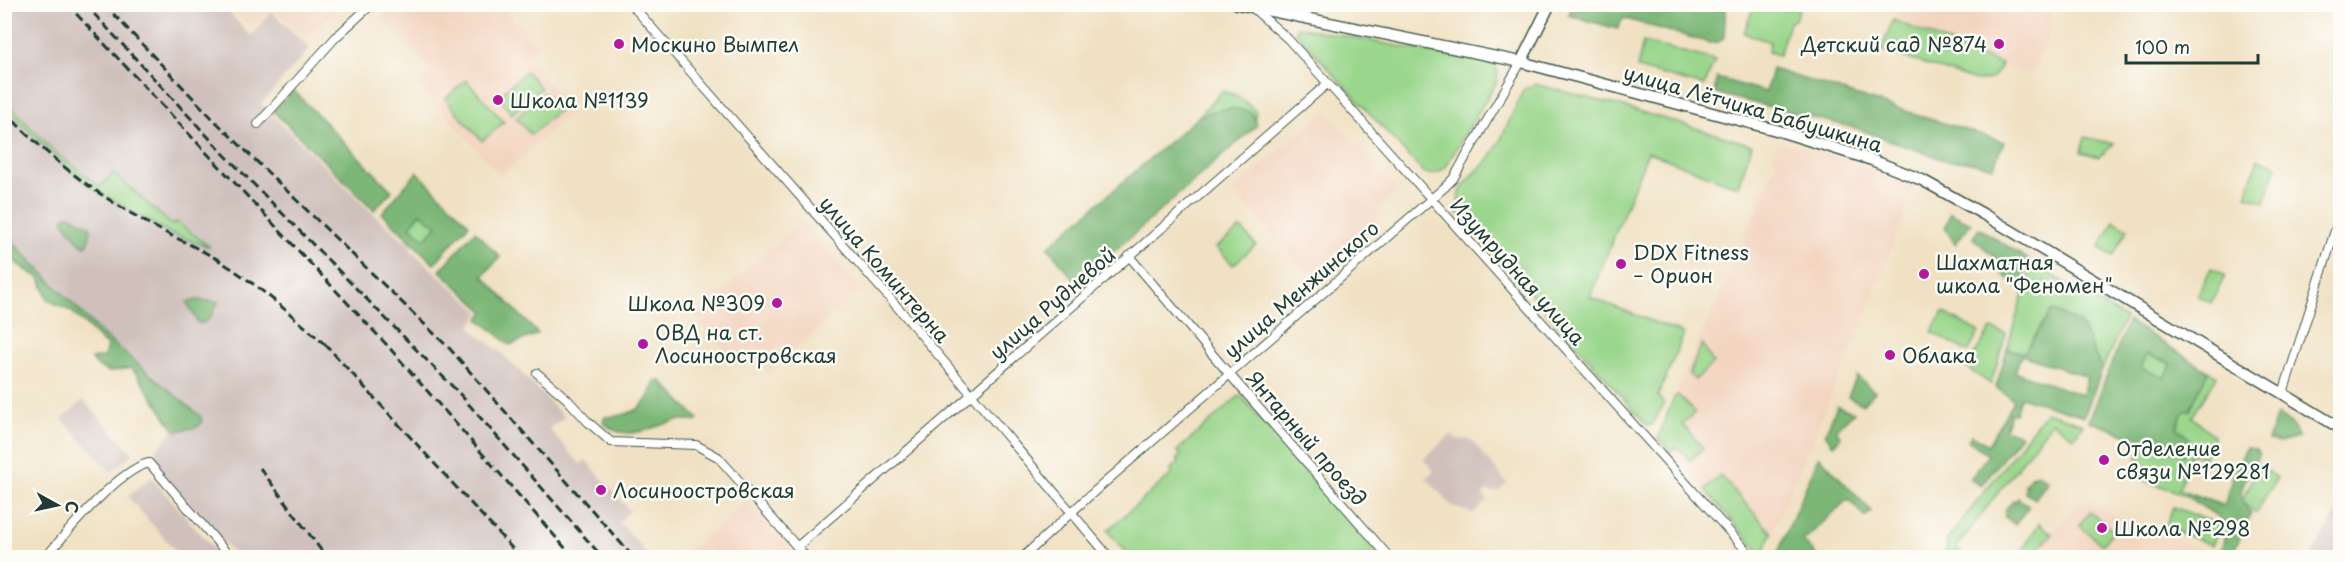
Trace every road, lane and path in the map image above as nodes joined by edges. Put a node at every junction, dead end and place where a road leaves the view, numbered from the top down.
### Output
1 (372, 4) edge
2 (632, 4) edge
3 (1237, 4) edge
4 (1550, 4) edge
5 (1254, 9) junction
6 (1521, 62) junction
7 (1327, 84) junction
8 (258, 124) dead end
9 (1431, 199) junction
10 (2340, 214) edge
11 (1130, 256) junction
12 (537, 373) dead end
13 (1230, 375) junction
14 (2283, 393) junction
15 (972, 395) junction
16 (2340, 428) edge
17 (1072, 512) junction
18 (798, 546) junction
19 (45, 558) edge
20 (231, 558) edge
21 (807, 558) edge
22 (1022, 558) edge
23 (1110, 558) edge
24 (1390, 558) edge
25 (1753, 558) edge

1 - 8 street
2 - 15 street, улица Коминтерна
3 - 5 main road, улица Лётчика Бабушкина
4 - 6 main road, улица Менжинского
5 - 6 main road, улица Лётчика Бабушкина
5 - 7 street, Изумрудная улица
6 - 9 street, улица Менжинского
6 - 14 main road, улица Лётчика Бабушкина
7 - 9 street, Изумрудная улица
7 - 11 street, улица Рудневой
9 - 13 street, улица Менжинского
9 - 25 street, Изумрудная улица
10 - 14 street
11 - 13 street, Янтарный проезд
11 - 15 street, улица Рудневой
12 - 18 street
13 - 17 street, улица Менжинского
13 - 24 street, Янтарный проезд
14 - 16 main road, улица Лётчика Бабушкина
15 - 17 street, улица Коминтерна
15 - 18 street, улица Рудневой
17 - 22 street, улица Менжинского
17 - 23 street, улица Коминтерна
18 - 21 street
19 - 20 street

